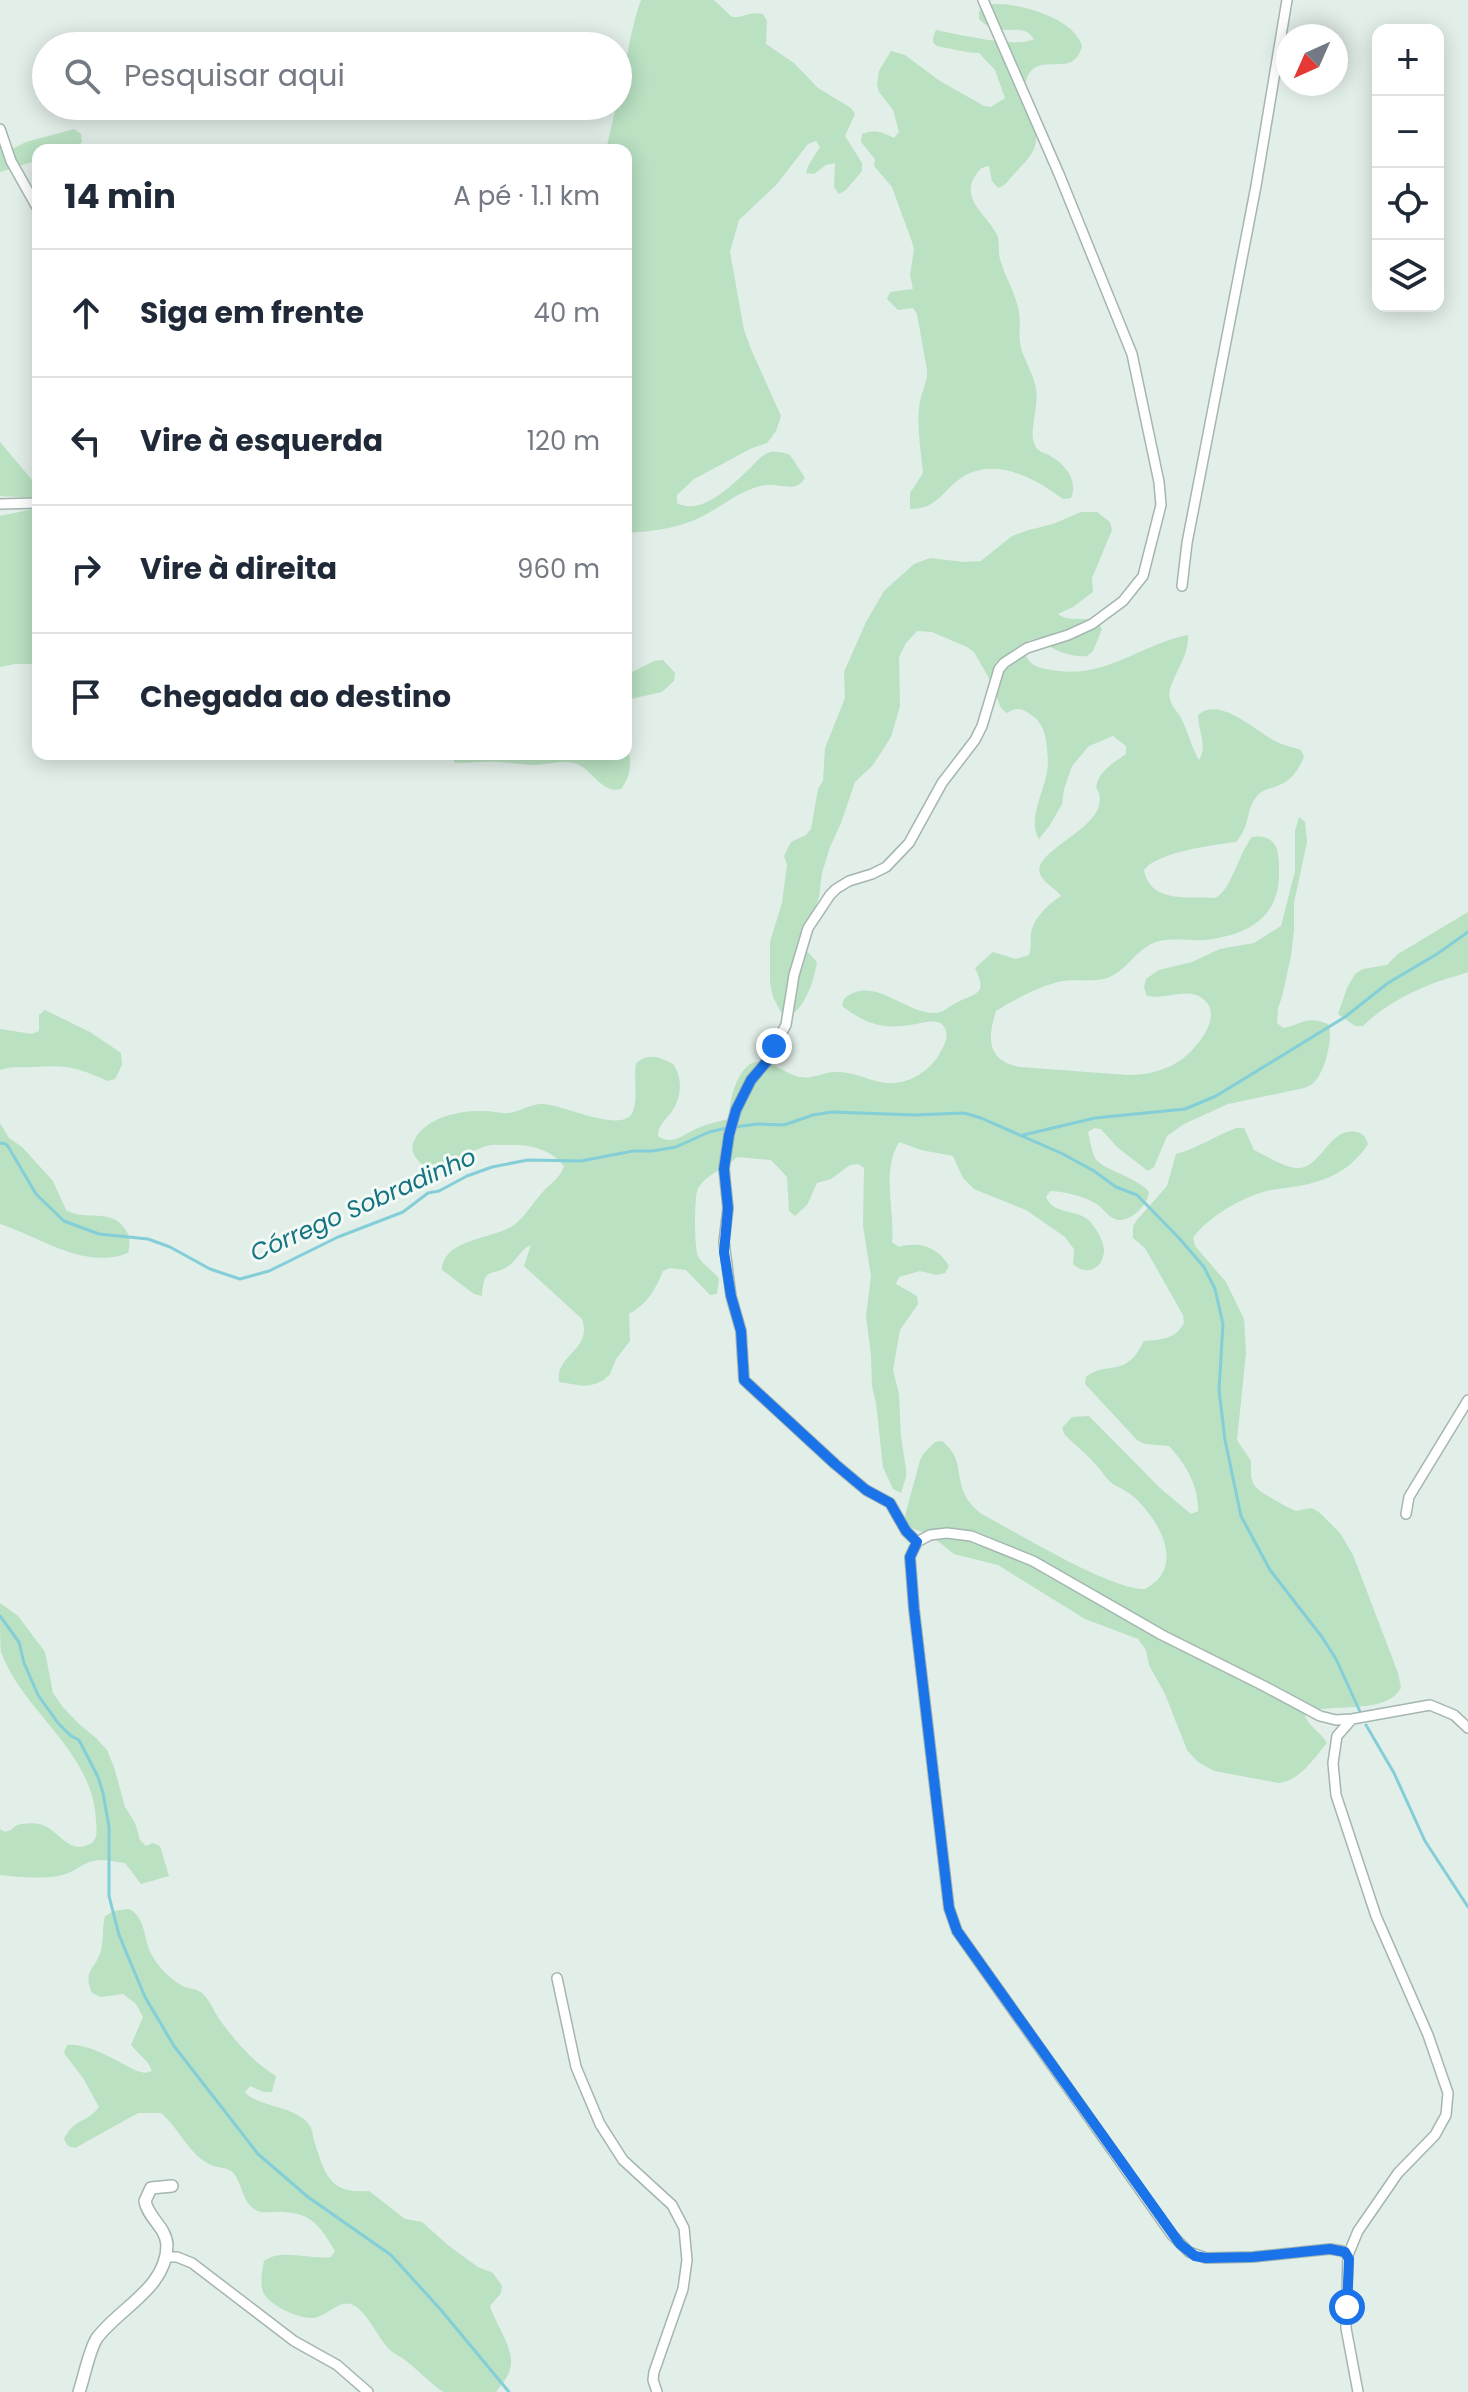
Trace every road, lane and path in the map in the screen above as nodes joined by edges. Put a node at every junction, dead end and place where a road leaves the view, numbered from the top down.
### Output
1 (983, 0) edge
2 (1287, 0) edge
3 (0, 129) edge
4 (32, 198) edge
5 (32, 503) edge
6 (0, 504) edge
7 (1182, 586) dead end
8 (1468, 1400) edge
9 (1406, 1514) dead end
10 (917, 1542) junction
11 (1352, 1719) junction
12 (1468, 1728) edge
13 (557, 1978) dead end
14 (172, 2186) dead end
15 (1348, 2255) junction
16 (166, 2257) junction
17 (79, 2392) edge
18 (368, 2392) edge
19 (657, 2392) edge
20 (1358, 2392) edge

1 - 10 street
2 - 7 street
3 - 4 street
5 - 6 street
8 - 9 street
10 - 11 street
10 - 15 street
11 - 12 street
11 - 15 street
13 - 19 street
14 - 16 street
15 - 20 street
16 - 17 street
16 - 18 street

